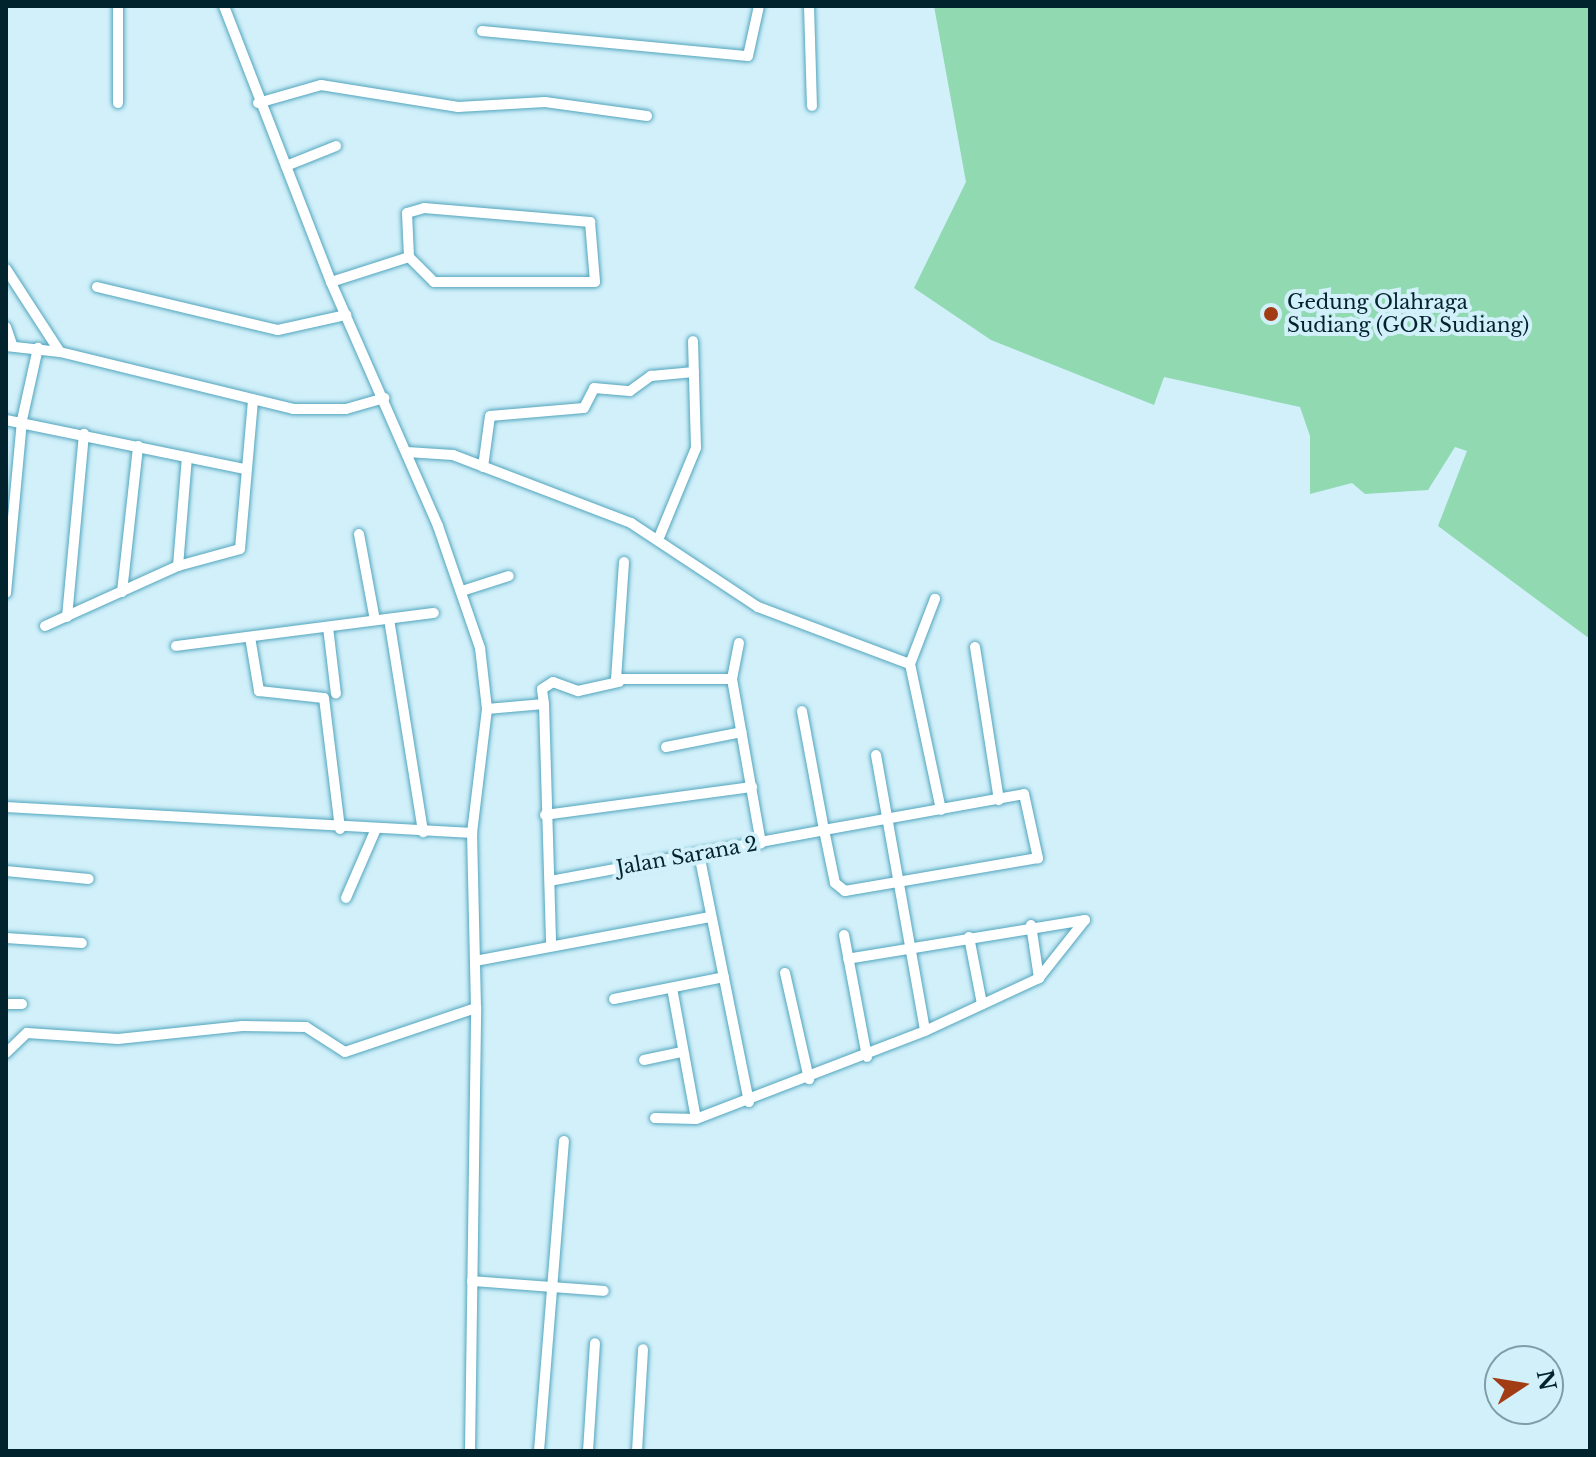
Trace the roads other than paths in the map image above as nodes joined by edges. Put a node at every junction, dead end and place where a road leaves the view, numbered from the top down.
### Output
1 (118, 6) edge
2 (224, 6) edge
3 (759, 6) edge
4 (809, 6) edge
5 (482, 31) dead end
6 (118, 103) dead end
7 (258, 103) junction
8 (812, 106) dead end
9 (647, 116) dead end
10 (336, 146) dead end
11 (286, 166) junction
12 (409, 257) junction
13 (6, 269) edge
14 (331, 282) junction
15 (97, 287) dead end
16 (346, 315) junction
17 (6, 327) edge
18 (693, 341) dead end
19 (9, 345) edge
20 (38, 348) junction
21 (60, 352) junction
22 (694, 372) junction
23 (384, 398) junction
24 (253, 400) junction
25 (6, 420) edge
26 (22, 420) junction
27 (84, 434) junction
28 (138, 446) junction
29 (407, 452) junction
30 (187, 457) junction
31 (483, 467) junction
32 (245, 469) junction
33 (359, 534) dead end
34 (658, 540) junction
35 (624, 562) dead end
36 (178, 566) junction
37 (509, 576) dead end
38 (462, 591) junction
39 (122, 592) junction
40 (6, 593) edge
41 (935, 599) dead end
42 (434, 613) dead end
43 (67, 617) junction
44 (389, 619) junction
45 (375, 620) junction
46 (45, 626) dead end
47 (328, 627) junction
48 (250, 637) junction
49 (739, 643) dead end
50 (176, 646) dead end
51 (975, 647) dead end
52 (910, 664) junction
53 (732, 679) junction
54 (619, 682) junction
55 (336, 694) dead end
56 (544, 704) junction
57 (487, 709) junction
58 (802, 711) dead end
59 (742, 732) junction
60 (666, 747) dead end
61 (876, 755) dead end
62 (752, 787) junction
63 (999, 800) junction
64 (6, 807) edge
65 (941, 810) junction
66 (545, 815) junction
67 (886, 819) junction
68 (340, 829) junction
69 (824, 830) junction
70 (375, 831) junction
71 (423, 832) junction
72 (472, 833) junction
73 (761, 843) junction
74 (699, 854) junction
75 (6, 871) edge
76 (89, 879) dead end
77 (550, 881) junction
78 (898, 884) junction
79 (346, 898) dead end
80 (710, 917) junction
81 (1031, 925) junction
82 (844, 935) dead end
83 (969, 937) junction
84 (6, 938) edge
85 (82, 943) dead end
86 (551, 946) junction
87 (909, 946) junction
88 (848, 959) junction
89 (475, 961) junction
90 (785, 973) dead end
91 (724, 977) junction
92 (1039, 978) junction
93 (672, 988) junction
94 (614, 999) dead end
95 (6, 1004) edge
96 (22, 1004) dead end
97 (982, 1004) junction
98 (476, 1008) junction
99 (925, 1031) junction
100 (683, 1052) junction
101 (6, 1053) edge
102 (867, 1057) junction
103 (644, 1060) dead end
104 (809, 1079) junction
105 (749, 1102) junction
106 (655, 1118) dead end
107 (696, 1119) junction
108 (564, 1141) dead end
109 (472, 1281) junction
110 (553, 1287) junction
111 (604, 1291) dead end
112 (595, 1343) dead end
113 (643, 1349) dead end
114 (470, 1451) edge
115 (539, 1451) edge
116 (588, 1451) edge
117 (637, 1451) edge

1 - 6 street
2 - 7 street
3 - 5 street
4 - 8 street
7 - 9 street
7 - 11 street
10 - 11 street
11 - 14 street
12 - 12 street
12 - 14 street
13 - 21 street
14 - 16 street
15 - 16 street
16 - 23 street
17 - 19 street
18 - 22 street
19 - 20 street
20 - 21 street
20 - 26 street
21 - 24 street
22 - 31 street
22 - 34 street
23 - 24 street
23 - 29 street
24 - 32 street
25 - 26 street
26 - 27 street
26 - 40 street
27 - 28 street
27 - 43 street
28 - 30 street
28 - 39 street
29 - 31 street
29 - 38 street
30 - 32 street
30 - 36 street
31 - 34 street
32 - 36 street
33 - 45 street
34 - 52 street
35 - 54 street
36 - 39 street
37 - 38 street
38 - 57 street
39 - 43 street
41 - 52 street
42 - 44 street
43 - 46 street
44 - 45 street
44 - 71 street
45 - 47 street
47 - 48 street
47 - 55 street
48 - 50 street
48 - 68 street
49 - 53 street
51 - 63 street
52 - 65 street
53 - 54 street
53 - 59 street
54 - 56 street
56 - 57 street
56 - 66 street
57 - 72 street
58 - 69 street
59 - 60 street
59 - 62 street
61 - 67 street
62 - 66 street
62 - 73 street
63 - 65 street, Jalan Sarana 2
63 - 78 street
64 - 68 street
65 - 67 street, Jalan Sarana 2
66 - 77 street
67 - 69 street, Jalan Sarana 2
67 - 78 street
68 - 70 street
69 - 73 street, Jalan Sarana 2
69 - 78 street
70 - 71 street
70 - 79 street
71 - 72 street
72 - 89 street
73 - 74 street, Jalan Sarana 2
74 - 77 street, Jalan Sarana 2
74 - 80 street
75 - 76 street
77 - 86 street
78 - 87 street
80 - 86 street
80 - 91 street
81 - 83 street
81 - 92 street
81 - 92 street
82 - 88 street
83 - 87 street
83 - 97 street
84 - 85 street
86 - 89 street
87 - 88 street
87 - 99 street
88 - 102 street
89 - 98 street
90 - 104 street
91 - 93 street
91 - 105 street
92 - 97 street
93 - 94 street
93 - 100 street
95 - 96 street
97 - 99 street
98 - 101 street
98 - 109 street
99 - 102 street
100 - 103 street
100 - 107 street
102 - 104 street
104 - 105 street
105 - 107 street
106 - 107 street
108 - 110 street
109 - 110 street
109 - 114 street
110 - 111 street
110 - 115 street
112 - 116 street
113 - 117 street

